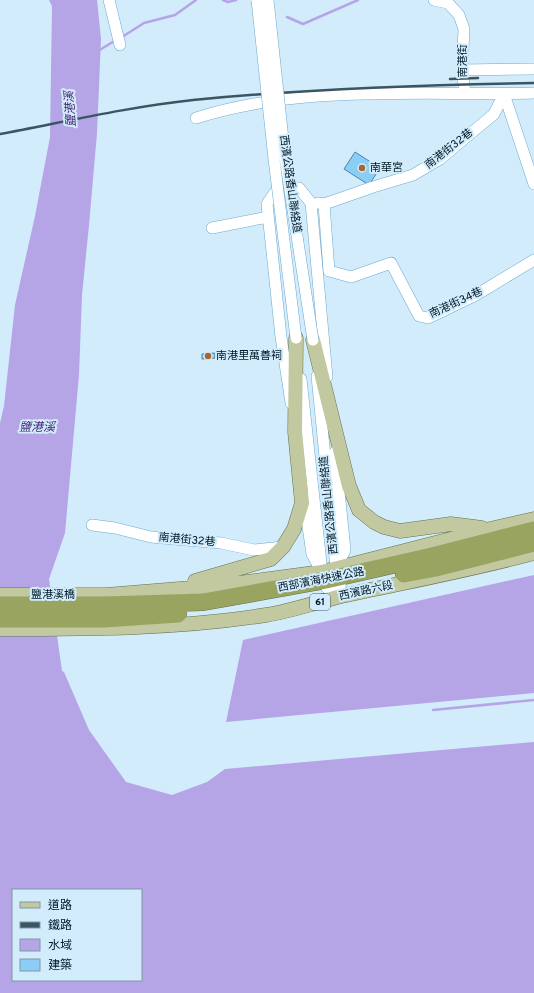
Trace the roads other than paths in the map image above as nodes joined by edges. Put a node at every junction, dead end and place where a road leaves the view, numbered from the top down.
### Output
1 (109, 0) edge
2 (257, 0) edge
3 (268, 0) edge
4 (434, 0) edge
5 (119, 41) dead end
6 (534, 69) edge
7 (462, 70) junction
8 (465, 93) junction
9 (534, 93) edge
10 (504, 94) junction
11 (196, 118) dead end
12 (534, 184) edge
13 (311, 203) junction
14 (324, 204) junction
15 (268, 216) junction
16 (212, 228) dead end
17 (534, 260) edge
18 (296, 338) junction
19 (313, 340) junction
20 (331, 411) junction
21 (295, 432) junction
22 (534, 519) edge
23 (92, 525) dead end
24 (490, 529) junction
25 (534, 530) edge
26 (534, 543) edge
27 (283, 547) junction
28 (534, 552) edge
29 (333, 581) junction
30 (151, 591) junction
31 (0, 595) edge
32 (0, 605) edge
33 (104, 612) junction
34 (0, 618) edge
35 (0, 629) edge

1 - 5 street
2 - 18 street, 西濱公路香山聯絡道, bridge
3 - 19 street, 西濱公路香山聯絡道, bridge
4 - 7 street, 南港街
6 - 7 street
7 - 8 street, 南港街
8 - 10 street, 南港街
8 - 11 street
9 - 10 street, 南港街
10 - 12 street
10 - 14 street, 南港街32巷
13 - 14 street, 南港街32巷
13 - 15 street
13 - 20 street
14 - 17 street, 南港街34巷
15 - 16 street
15 - 21 street
18 - 21 main road
18 - 29 street, 西濱公路香山聯絡道
19 - 20 main road
19 - 29 street, 西濱公路香山聯絡道
20 - 24 main road
20 - 29 street
21 - 27 main road
21 - 29 street
22 - 24 main road, 西濱路六段 / 61
23 - 27 street, 南港街32巷
24 - 29 main road, 西濱路六段 / 61
25 - 29 highway, 西部濱海快速公路 / 61
26 - 29 highway, 西部濱海快速公路 / 61
27 - 30 main road
28 - 29 main road, 西濱路六段 / 61
29 - 30 main road, 西濱路六段 / 61
29 - 33 highway, 西部濱海快速公路 / 61
29 - 33 main road, 西濱路六段 / 61
30 - 33 main road, 西濱路六段 / 61
31 - 33 main road, 鹽港溪橋 / 61
32 - 33 highway, 鹽港溪橋 / 61
33 - 34 highway, 61
33 - 35 main road, 61

